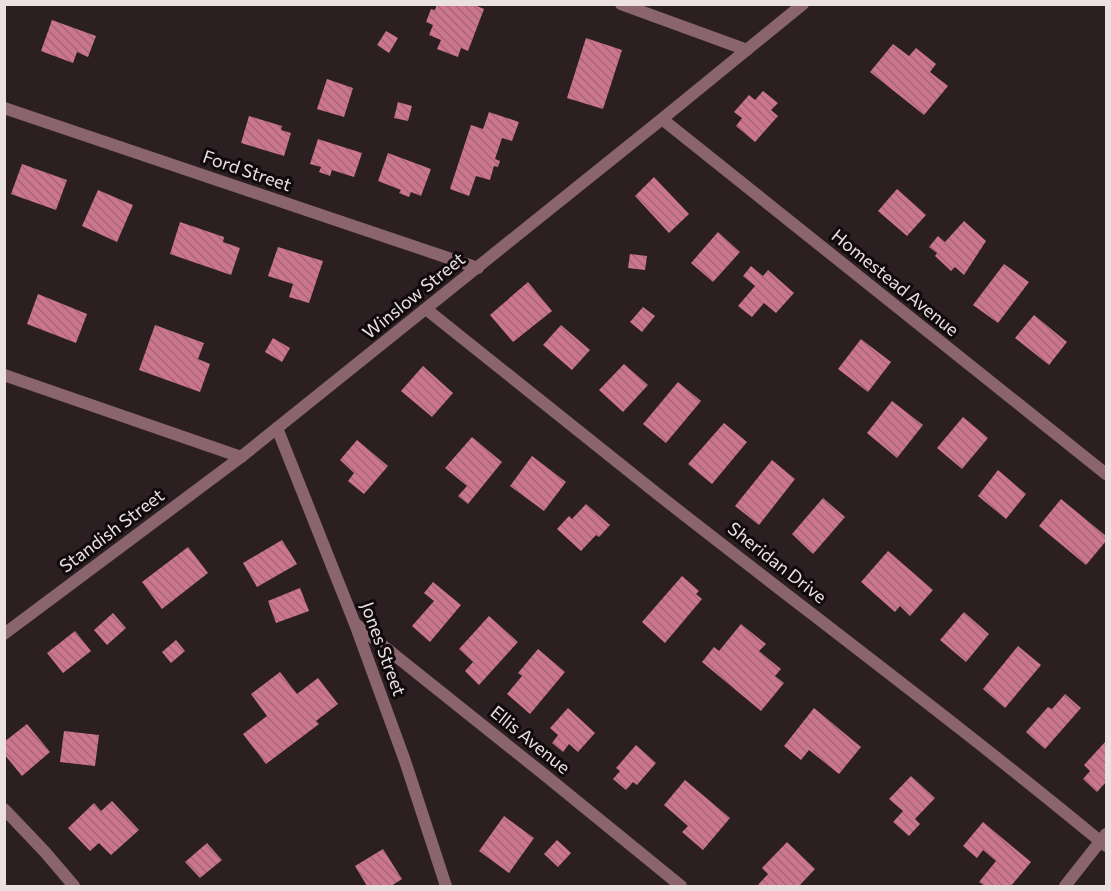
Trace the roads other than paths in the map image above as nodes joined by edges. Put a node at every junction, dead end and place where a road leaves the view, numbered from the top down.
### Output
1 (621, 4) edge
2 (802, 4) edge
3 (747, 50) junction
4 (4, 108) edge
5 (662, 120) junction
6 (478, 268) junction
7 (426, 309) junction
8 (4, 375) edge
9 (277, 428) junction
10 (241, 457) junction
11 (1107, 474) edge
12 (355, 624) junction
13 (4, 634) edge
14 (4, 809) edge
15 (1105, 841) edge
16 (74, 886) edge
17 (446, 886) edge
18 (681, 886) edge
19 (1065, 886) edge

1 - 3 street
2 - 3 street, Winslow Street
3 - 5 street, Winslow Street
4 - 6 street, Ford Street
5 - 6 street, Winslow Street
5 - 11 street, Homestead Avenue
6 - 7 street, Winslow Street
7 - 9 street, Winslow Street
7 - 15 street, Sheridan Drive
8 - 10 street
9 - 10 street, Winslow Street
9 - 12 street, Jones Street
10 - 13 street, Standish Street
12 - 17 street, Jones Street
12 - 18 street, Ellis Avenue
14 - 16 street
15 - 19 street

